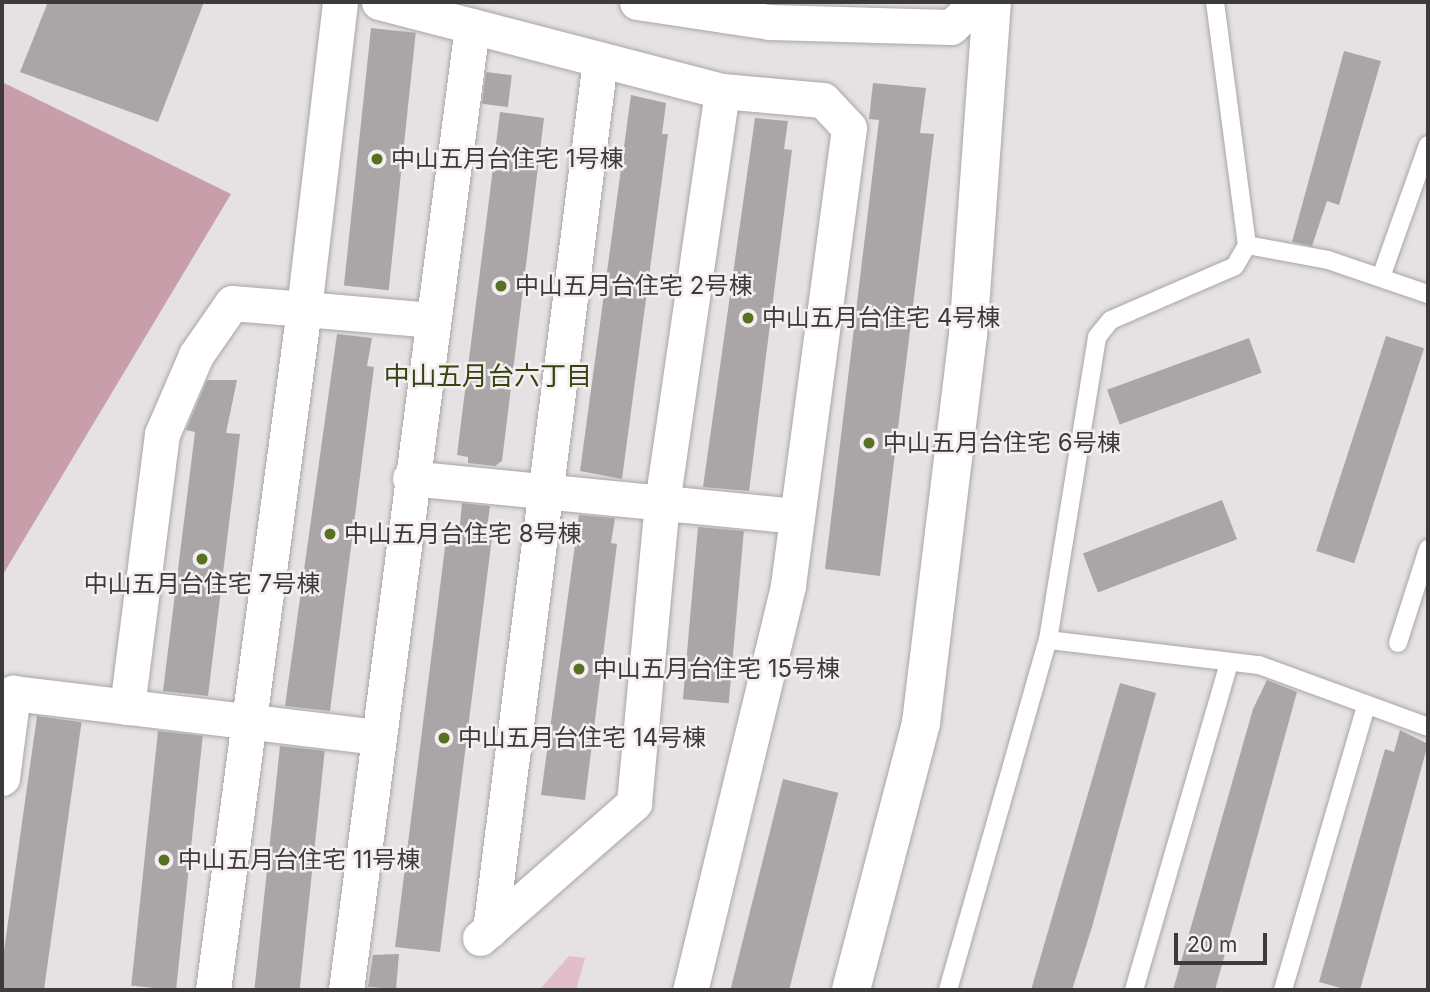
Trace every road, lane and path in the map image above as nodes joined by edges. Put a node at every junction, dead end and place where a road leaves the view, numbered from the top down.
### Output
1 (340, 2) edge
2 (379, 2) edge
3 (637, 2) edge
4 (978, 2) edge
5 (992, 2) edge
6 (1216, 2) edge
7 (472, 26) junction
8 (600, 60) junction
9 (722, 91) junction
10 (1428, 145) edge
11 (1247, 245) junction
12 (1381, 277) junction
13 (1428, 294) edge
14 (304, 309) junction
15 (432, 320) junction
16 (410, 478) junction
17 (543, 491) junction
18 (662, 503) junction
19 (796, 516) junction
20 (1428, 549) edge
21 (1048, 640) junction
22 (1398, 643) dead end
23 (1229, 662) junction
24 (8, 694) edge
25 (127, 707) junction
26 (1366, 707) junction
27 (248, 722) junction
28 (1428, 727) edge
29 (375, 737) junction
30 (2, 778) edge
31 (213, 990) edge
32 (346, 990) edge
33 (690, 990) edge
34 (851, 990) edge
35 (948, 990) edge
36 (1134, 990) edge
37 (1283, 990) edge

1 - 14 street
2 - 7 street
3 - 4 street
5 - 34 street
6 - 11 lane
7 - 8 street
7 - 15 street
8 - 9 street
8 - 17 street
9 - 18 street
9 - 19 street
10 - 12 lane
11 - 12 lane
11 - 21 lane
12 - 13 lane
14 - 15 street
14 - 25 street
14 - 27 street
15 - 16 street
16 - 17 street
16 - 29 street
17 - 18 street
17 - 18 street
18 - 19 street
19 - 33 street
20 - 22 lane
21 - 23 lane
21 - 35 lane
23 - 26 lane
23 - 36 lane
24 - 25 street
24 - 30 street
25 - 27 street
26 - 28 lane
26 - 37 lane
27 - 29 street
27 - 31 street
29 - 32 street

